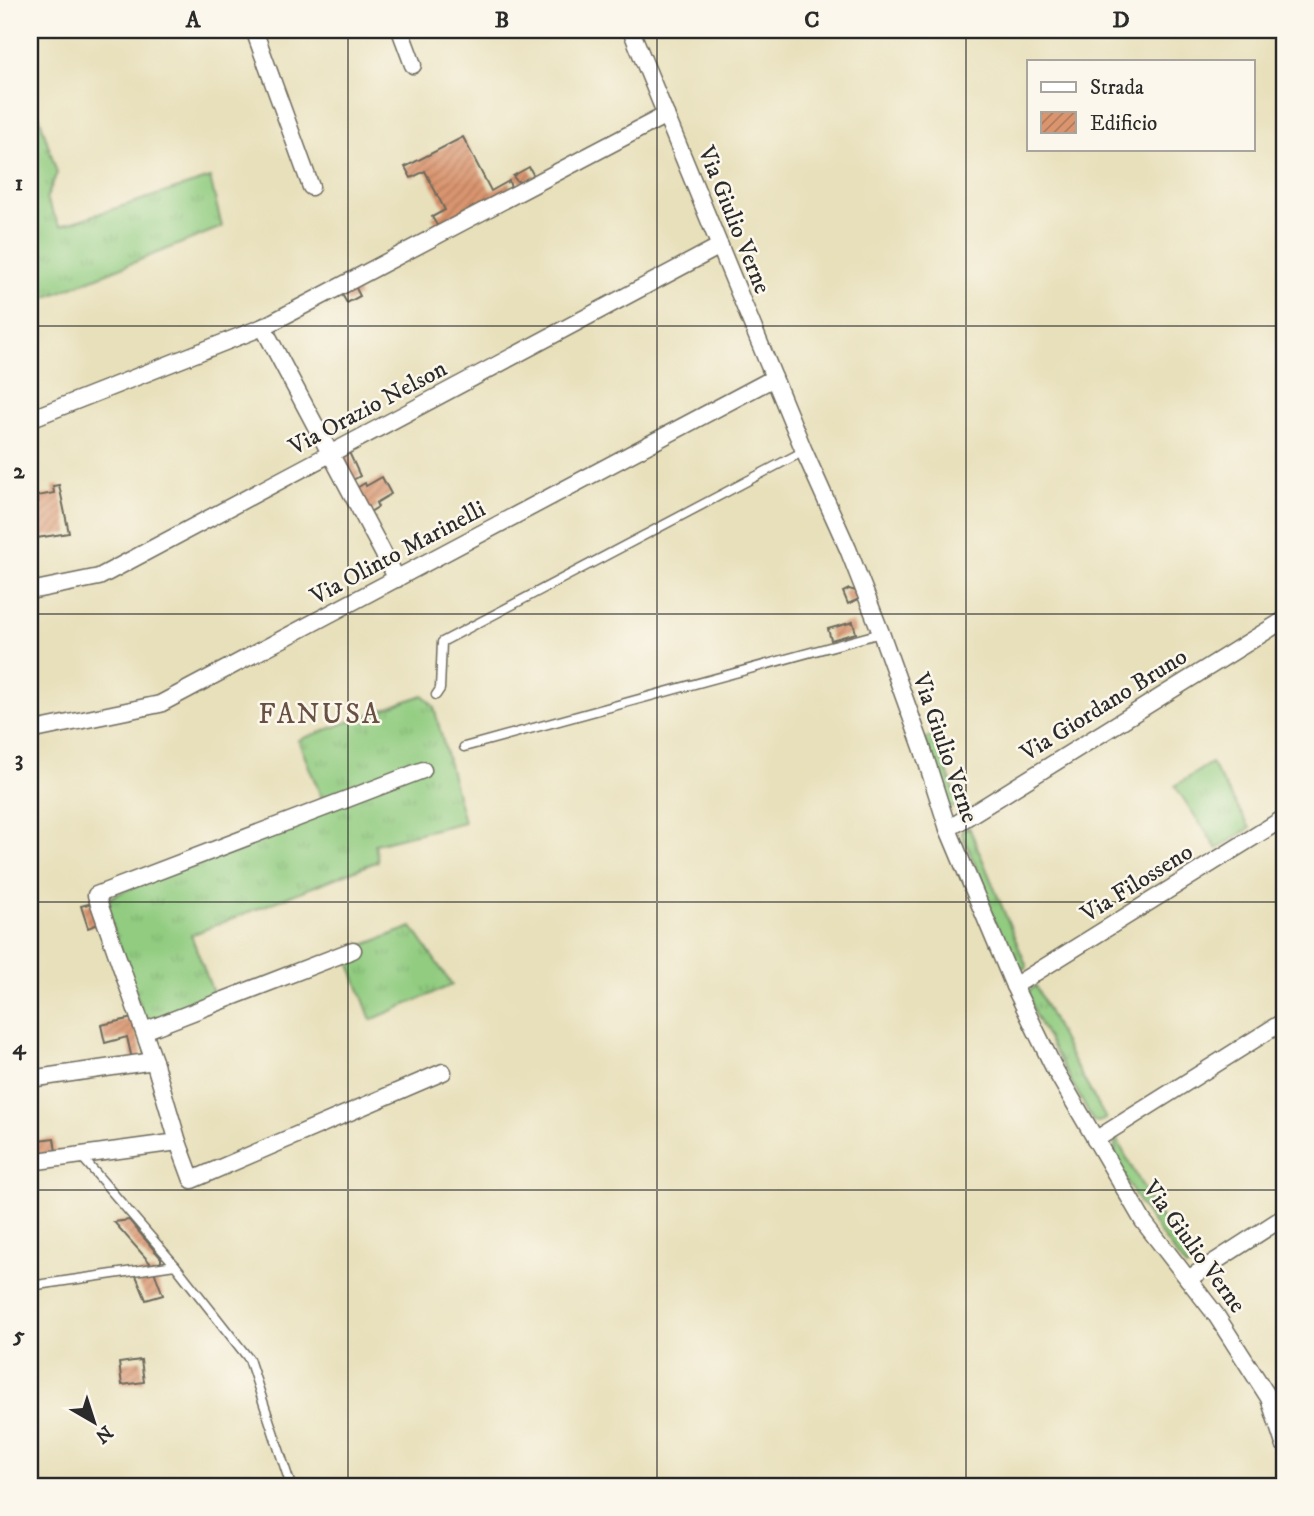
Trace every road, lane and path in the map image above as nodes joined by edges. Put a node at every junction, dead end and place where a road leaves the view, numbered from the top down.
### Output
1 (254, 30) edge
2 (400, 30) edge
3 (631, 30) edge
4 (413, 65) dead end
5 (666, 115) junction
6 (311, 187) dead end
7 (720, 246) junction
8 (263, 327) junction
9 (774, 379) junction
10 (30, 419) edge
11 (804, 451) junction
12 (331, 454) junction
13 (397, 579) junction
14 (30, 591) edge
15 (1284, 620) edge
16 (881, 633) junction
17 (436, 695) dead end
18 (30, 731) edge
19 (464, 747) dead end
20 (423, 770) dead end
21 (1284, 818) edge
22 (948, 829) junction
23 (353, 950) dead end
24 (1014, 986) junction
25 (1284, 1021) edge
26 (144, 1031) junction
27 (154, 1061) junction
28 (443, 1072) dead end
29 (30, 1079) edge
30 (1095, 1140) junction
31 (178, 1142) junction
32 (79, 1155) junction
33 (30, 1162) edge
34 (1284, 1217) edge
35 (175, 1265) junction
36 (1188, 1279) junction
37 (30, 1286) edge
38 (1284, 1444) edge
39 (291, 1486) edge

1 - 6 street
2 - 4 street
3 - 5 street, Via Giulio Verne
5 - 7 street, Via Giulio Verne
5 - 8 street
7 - 9 street, Via Giulio Verne
7 - 12 street, Via Orazio Nelson
8 - 10 street
8 - 12 street
9 - 11 street, Via Giulio Verne
9 - 13 street, Via Olinto Marinelli
11 - 16 street, Via Giulio Verne
11 - 17 lane
12 - 13 street
12 - 14 street, Via Orazio Nelson
13 - 18 street, Via Olinto Marinelli
15 - 22 street, Via Giordano Bruno
16 - 19 lane
16 - 22 street, Via Giulio Verne
20 - 26 street
21 - 24 street, Via Filosseno
22 - 24 street, Via Giulio Verne
23 - 26 street
24 - 30 street, Via Giulio Verne
25 - 30 street
26 - 27 street
27 - 29 street
27 - 31 street
28 - 31 street
30 - 36 street, Via Giulio Verne
31 - 32 street
32 - 33 street
32 - 35 lane
34 - 36 street
35 - 37 lane
35 - 39 lane
36 - 38 street, Via Giulio Verne

